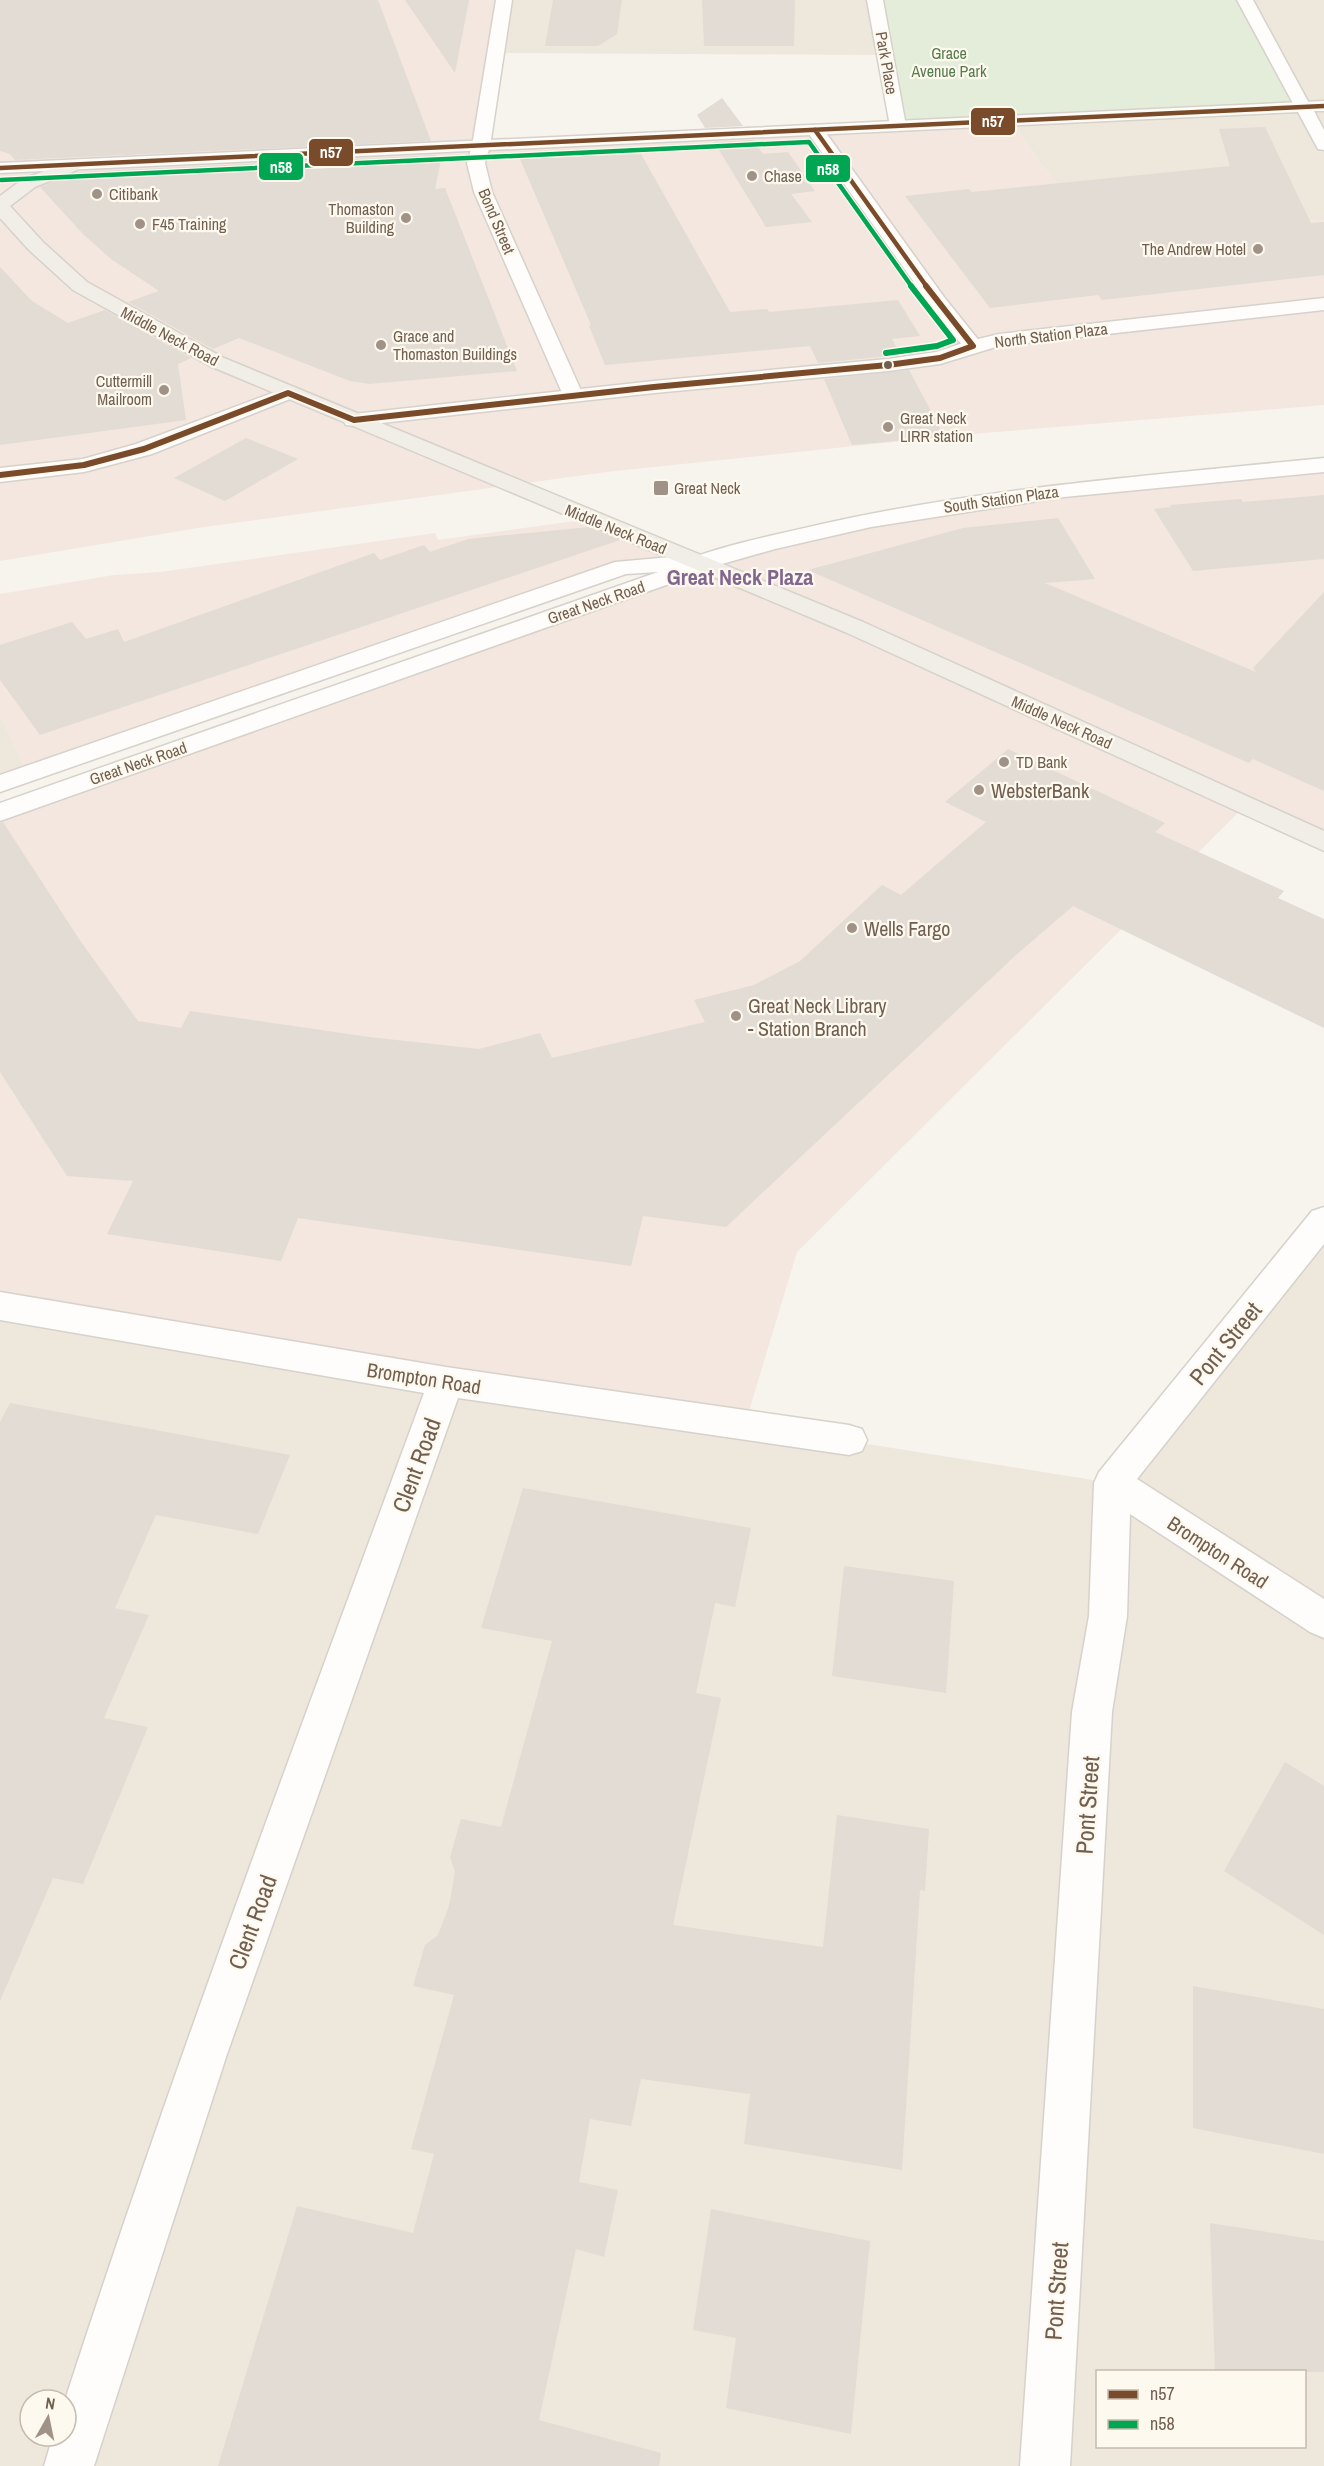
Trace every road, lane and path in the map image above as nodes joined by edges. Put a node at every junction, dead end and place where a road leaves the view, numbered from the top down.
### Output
1 (504, 0) edge
2 (875, 0) edge
3 (1245, 0) edge
4 (1324, 106) edge
5 (1303, 107) junction
6 (898, 126) junction
7 (815, 130) junction
8 (1324, 145) edge
9 (481, 146) junction
10 (71, 166) junction
11 (0, 168) edge
12 (0, 206) edge
13 (1324, 304) edge
14 (973, 346) junction
15 (288, 393) junction
16 (573, 395) junction
17 (354, 420) junction
18 (1319, 467) edge
19 (0, 475) edge
20 (700, 563) junction
21 (0, 784) edge
22 (0, 812) edge
23 (1324, 842) edge
24 (1324, 1220) edge
25 (0, 1306) edge
26 (446, 1382) junction
27 (849, 1440) dead end
28 (1112, 1483) junction
29 (1324, 1620) edge
30 (69, 2466) edge
31 (1045, 2466) edge

1 - 9 street, Bond Street
2 - 6 street, Park Place
3 - 5 street
4 - 5 street
5 - 6 street
5 - 8 street
6 - 7 street
7 - 9 street
7 - 14 street
9 - 10 street
9 - 16 street, Bond Street
10 - 11 street
10 - 12 main road
12 - 15 main road, Middle Neck Road
13 - 14 street, North Station Plaza
14 - 16 street, North Station Plaza
15 - 17 main road, Middle Neck Road
15 - 19 street
16 - 17 street, North Station Plaza
17 - 20 main road, Middle Neck Road
18 - 20 street, South Station Plaza
20 - 21 street, Great Neck Road
20 - 22 street, Great Neck Road
20 - 23 main road, Middle Neck Road
24 - 28 street, Pont Street
25 - 26 street, Brompton Road
26 - 27 street, Brompton Road
26 - 30 street, Clent Road
28 - 29 street, Brompton Road
28 - 31 street, Pont Street

